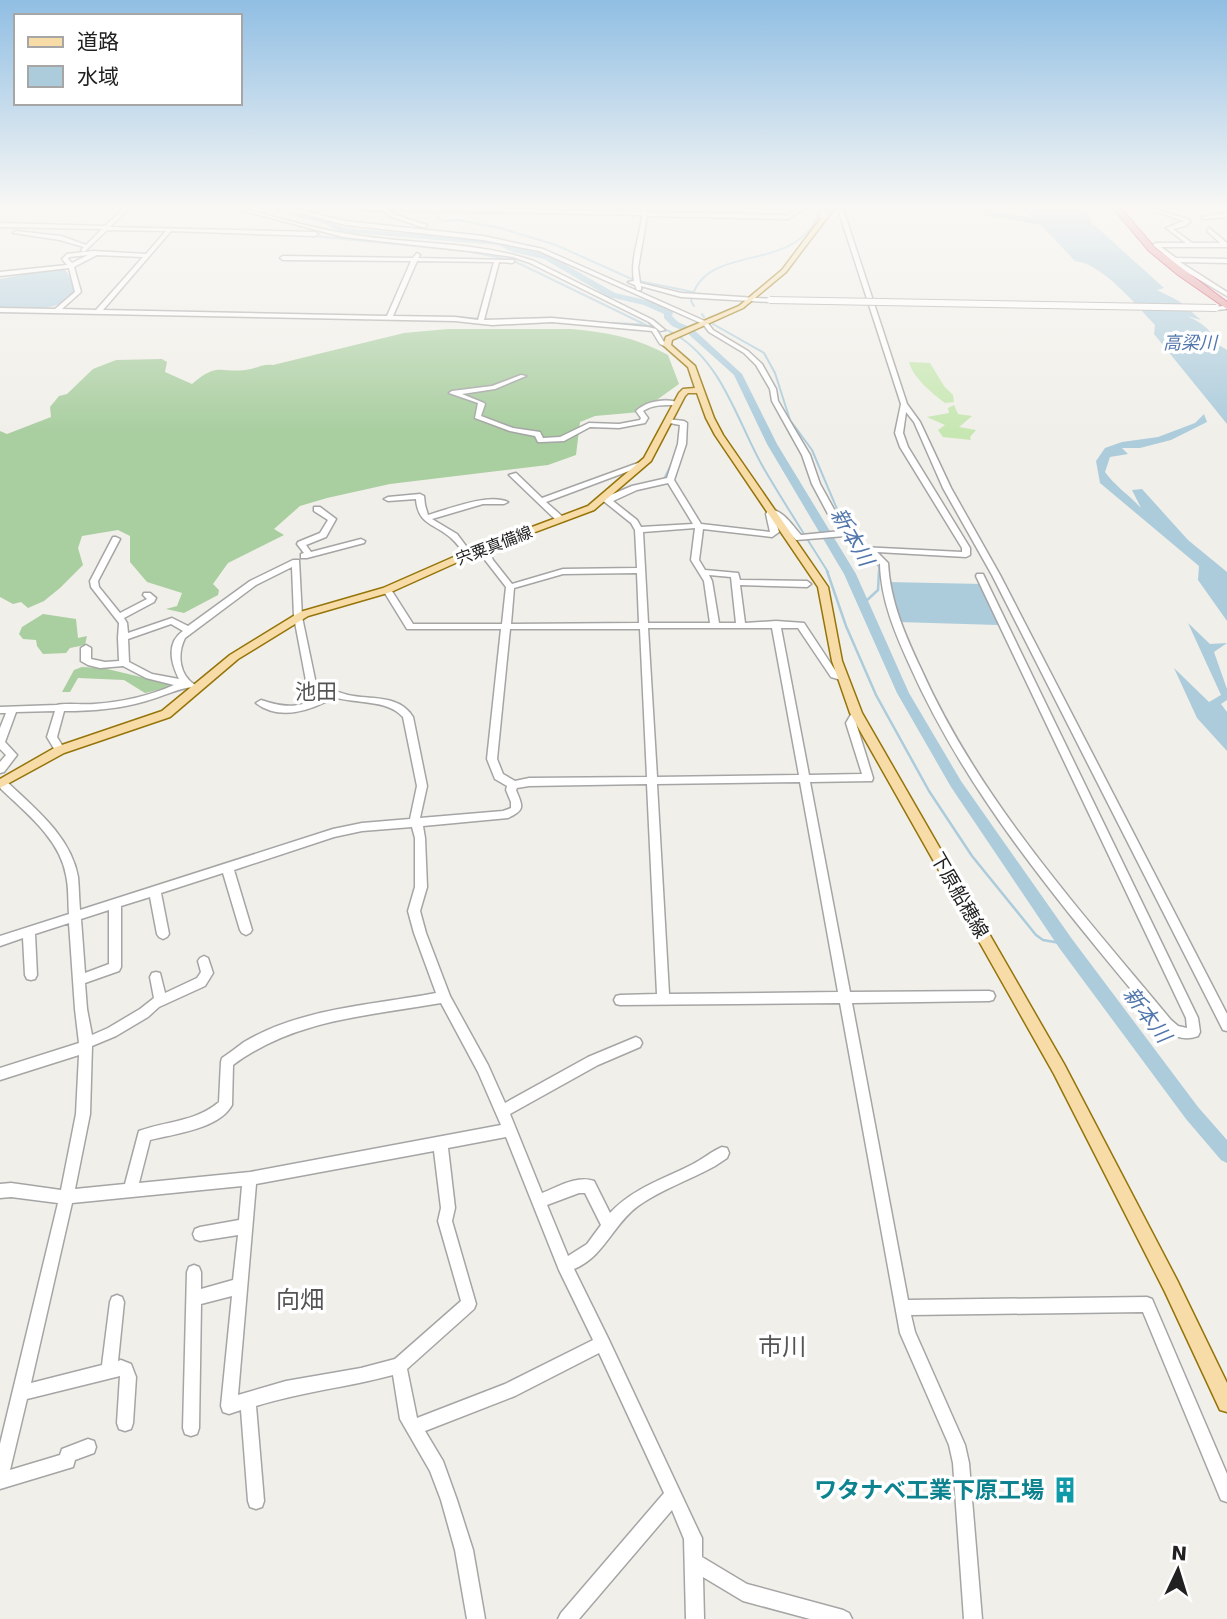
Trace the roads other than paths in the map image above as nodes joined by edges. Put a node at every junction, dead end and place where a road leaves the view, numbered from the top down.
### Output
1 (75, 282) edge
2 (124, 282) edge
3 (406, 282) edge
4 (491, 282) edge
5 (572, 282) edge
6 (614, 282) edge
7 (630, 282) edge
8 (772, 282) edge
9 (864, 282) edge
10 (1191, 282) edge
11 (1208, 282) edge
12 (636, 284) junction
13 (1227, 294) edge
14 (649, 297) junction
15 (750, 300) junction
16 (1227, 307) edge
17 (0, 310) edge
18 (57, 311) junction
19 (97, 313) junction
20 (390, 317) junction
21 (480, 322) junction
22 (703, 324) junction
23 (670, 340) junction
24 (523, 376) dead end
25 (700, 390) junction
26 (678, 403) junction
27 (904, 404) junction
28 (667, 421) junction
29 (641, 465) junction
30 (513, 475) dead end
31 (670, 480) junction
32 (388, 499) dead end
33 (606, 499) junction
34 (541, 501) junction
35 (504, 502) dead end
36 (317, 509) dead end
37 (772, 511) junction
38 (426, 517) junction
39 (561, 519) junction
40 (699, 527) junction
41 (639, 530) junction
42 (847, 533) junction
43 (116, 539) dead end
44 (361, 541) dead end
45 (484, 548) junction
46 (865, 550) junction
47 (467, 553) junction
48 (309, 554) junction
49 (296, 562) junction
50 (640, 570) junction
51 (702, 572) junction
52 (980, 576) dead end
53 (735, 582) junction
54 (807, 584) dead end
55 (510, 587) junction
56 (387, 590) junction
57 (147, 594) dead end
58 (120, 617) junction
59 (298, 617) junction
60 (715, 624) junction
61 (741, 624) junction
62 (776, 624) junction
63 (646, 625) junction
64 (505, 626) junction
65 (188, 630) junction
66 (122, 638) junction
67 (86, 648) dead end
68 (124, 663) junction
69 (841, 677) junction
70 (185, 683) junction
71 (197, 688) junction
72 (332, 694) junction
73 (261, 703) dead end
74 (61, 706) junction
75 (12, 709) junction
76 (0, 710) edge
77 (856, 713) junction
78 (0, 742) edge
79 (60, 750) junction
80 (0, 769) edge
81 (805, 778) junction
82 (652, 780) junction
83 (1, 783) edge
84 (513, 785) junction
85 (415, 823) junction
86 (227, 866) junction
87 (155, 891) junction
88 (115, 903) junction
89 (75, 915) junction
90 (246, 930) dead end
91 (29, 932) junction
92 (163, 934) dead end
93 (0, 941) edge
94 (204, 961) dead end
95 (31, 975) dead end
96 (156, 977) dead end
97 (79, 979) junction
98 (989, 996) dead end
99 (444, 997) junction
100 (848, 997) junction
101 (160, 1000) junction
102 (620, 1000) dead end
103 (663, 1000) junction
104 (1227, 1026) edge
105 (636, 1043) dead end
106 (86, 1045) junction
107 (0, 1074) edge
108 (502, 1111) junction
109 (509, 1130) junction
110 (440, 1142) junction
111 (722, 1153) dead end
112 (250, 1180) junction
113 (0, 1191) edge
114 (130, 1191) junction
115 (66, 1197) junction
116 (538, 1202) junction
117 (246, 1226) junction
118 (609, 1226) junction
119 (201, 1234) dead end
120 (565, 1265) junction
121 (194, 1272) dead end
122 (240, 1286) junction
123 (193, 1299) junction
124 (117, 1302) dead end
125 (905, 1308) junction
126 (603, 1343) junction
127 (399, 1366) junction
128 (109, 1369) junction
129 (20, 1393) junction
130 (248, 1401) junction
131 (1227, 1403) edge
132 (7, 1423) edge
133 (125, 1423) dead end
134 (413, 1427) junction
135 (191, 1428) dead end
136 (88, 1447) dead end
137 (0, 1476) edge
138 (1227, 1494) edge
139 (672, 1497) junction
140 (256, 1501) dead end
141 (694, 1562) junction
142 (476, 1619) edge
143 (566, 1619) edge
144 (695, 1619) edge
145 (843, 1619) edge
146 (973, 1619) edge

1 - 18 street
2 - 19 street
3 - 20 street
4 - 21 street
5 - 23 street
6 - 14 street
7 - 12 street
8 - 15 main road
9 - 27 street
10 - 16 highway
11 - 13 street
12 - 14 street
12 - 15 street
14 - 22 street
15 - 16 street, bridge
15 - 22 main road
17 - 18 street
18 - 19 street
19 - 20 street
20 - 21 street
21 - 23 street
22 - 23 main road
22 - 42 street
23 - 25 main road
24 - 26 street
25 - 26 main road, 宍粟真備線
25 - 37 main road, 下原船穂線
26 - 28 main road, 宍粟真備線
27 - 46 street
27 - 104 street
28 - 29 main road, 宍粟真備線
28 - 31 street
29 - 33 main road, 宍粟真備線
29 - 34 street
30 - 34 street
31 - 33 street
31 - 40 street
32 - 38 street
33 - 39 main road, 宍粟真備線
33 - 41 street
34 - 39 street
35 - 38 street
36 - 48 street
37 - 40 street
37 - 42 street
37 - 69 main road, 下原船穂線
38 - 47 street
39 - 45 main road, 宍粟真備線
40 - 41 street
40 - 51 street
41 - 50 street
42 - 46 street
43 - 58 street
44 - 48 street
45 - 47 main road, 宍粟真備線
45 - 55 street
46 - 52 street
47 - 56 main road, 宍粟真備線
48 - 49 street
49 - 59 street
49 - 65 street
50 - 55 street
50 - 63 street
51 - 53 street
51 - 60 street
53 - 54 street
53 - 61 street
55 - 64 street
56 - 59 main road, 宍粟真備線
56 - 64 street
57 - 58 street
58 - 66 street
59 - 71 main road, 宍粟真備線
59 - 72 street
60 - 61 street
60 - 63 street
61 - 62 street
62 - 69 street
62 - 81 street
63 - 64 street
63 - 82 street
64 - 84 street
65 - 66 street
65 - 70 street
66 - 68 street
67 - 68 street
68 - 70 street
69 - 77 main road, 下原船穂線
70 - 71 street
70 - 74 street
71 - 79 main road, 宍粟真備線
72 - 73 street
72 - 85 street
74 - 75 street
74 - 79 street
75 - 76 street
75 - 78 street
77 - 81 street
77 - 131 main road, 下原船穂線
78 - 80 street
79 - 83 main road, 宍粟真備線
81 - 82 street
81 - 100 street
82 - 84 street
82 - 103 street
83 - 89 street
84 - 85 street
85 - 86 street
85 - 99 street
86 - 87 street
86 - 90 street
87 - 88 street
87 - 92 street
88 - 89 street
88 - 97 street
89 - 91 street
89 - 97 street
91 - 93 street
91 - 95 street
94 - 101 street
96 - 101 street
97 - 106 street
98 - 100 street
99 - 108 street
99 - 114 street
100 - 103 street
100 - 125 street
101 - 106 street
102 - 103 street
105 - 108 street
106 - 107 street
106 - 115 street
108 - 109 street
109 - 110 street
109 - 116 street
110 - 112 street
110 - 127 street
111 - 118 street
112 - 114 street
112 - 117 street
113 - 115 street
114 - 115 street
115 - 129 street
116 - 118 street
116 - 120 street
117 - 119 street
117 - 122 street
118 - 120 street
120 - 126 street
121 - 123 street
122 - 123 street
122 - 130 street
123 - 135 street
124 - 128 street
125 - 138 street
125 - 146 street
126 - 134 street
126 - 139 street
127 - 130 street
127 - 134 street
128 - 129 street
128 - 133 street
129 - 132 street
130 - 140 street
132 - 137 street
134 - 142 street
136 - 137 street
139 - 141 street
139 - 143 street
141 - 144 street
141 - 145 street

